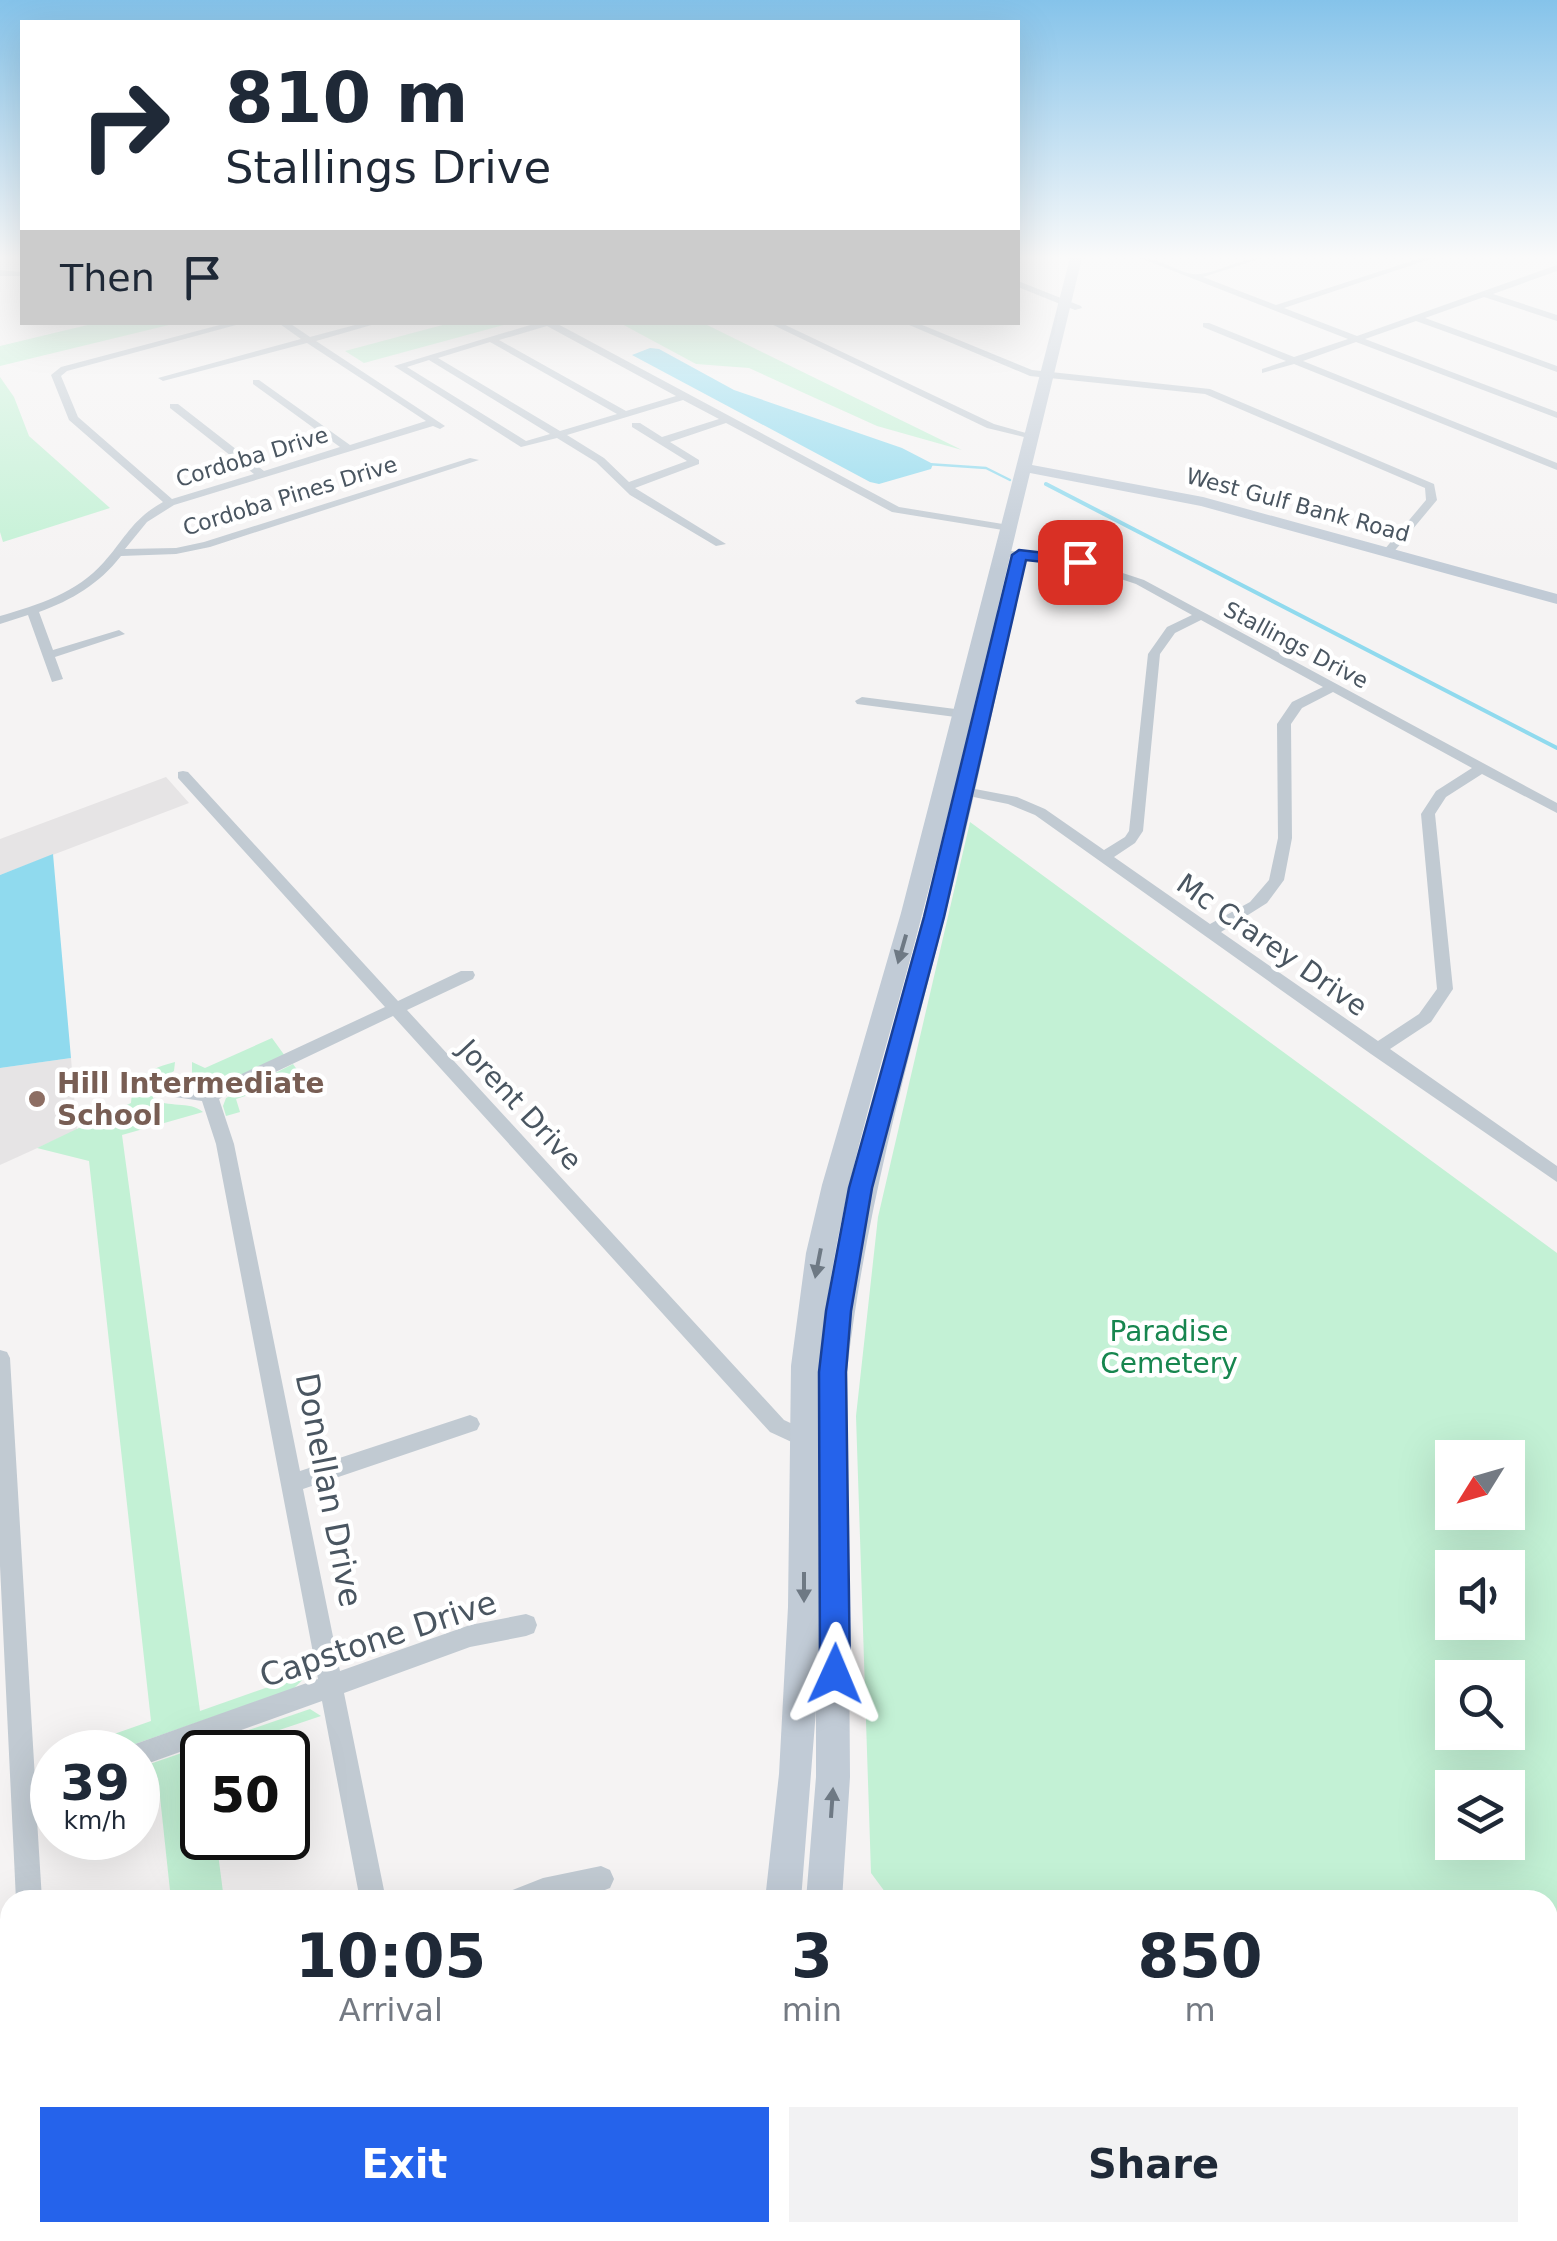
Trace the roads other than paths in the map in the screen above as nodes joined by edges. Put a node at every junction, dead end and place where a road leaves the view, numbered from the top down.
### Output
1 (85, 363) edge
2 (224, 363) edge
3 (343, 363) edge
4 (411, 363) edge
5 (439, 363) edge
6 (533, 363) edge
7 (623, 363) edge
8 (857, 363) edge
9 (999, 363) edge
10 (1057, 363) edge
11 (1289, 363) edge
12 (1297, 363) edge
13 (1420, 363) edge
14 (1265, 371) dead end
15 (1054, 376) junction
16 (163, 378) dead end
17 (256, 382) dead end
18 (685, 396) junction
19 (174, 406) dead end
20 (625, 414) junction
21 (1557, 415) edge
22 (728, 419) junction
23 (636, 424) dead end
24 (558, 435) junction
25 (1032, 436) junction
26 (664, 440) junction
27 (348, 448) junction
28 (474, 460) dead end
29 (1033, 465) junction
30 (1557, 467) edge
31 (261, 474) junction
32 (626, 487) junction
33 (170, 503) junction
34 (1010, 524) junction
35 (720, 544) dead end
36 (1392, 547) junction
37 (115, 553) junction
38 (1011, 554) junction
39 (1556, 594) edge
40 (32, 610) junction
41 (1201, 616) junction
42 (0, 620) edge
43 (119, 634) dead end
44 (47, 656) junction
45 (57, 679) dead end
46 (1333, 687) junction
47 (862, 701) dead end
48 (962, 714) junction
49 (1482, 768) junction
50 (182, 775) dead end
51 (954, 789) junction
52 (1557, 809) edge
53 (1104, 857) junction
54 (1208, 932) junction
55 (468, 975) dead end
56 (394, 1009) junction
57 (1377, 1050) junction
58 (174, 1090) dead end
59 (209, 1096) junction
60 (1557, 1175) edge
61 (0, 1358) edge
62 (470, 1424) dead end
63 (803, 1438) junction
64 (833, 1452) junction
65 (292, 1483) junction
66 (526, 1626) dead end
67 (332, 1687) junction
68 (160, 1748) edge
69 (30, 1793) edge
70 (22, 1796) junction
71 (601, 1879) dead end
72 (27, 1890) edge
73 (371, 1890) edge
74 (543, 1890) edge
75 (784, 1890) edge
76 (825, 1890) edge

1 - 33 street
2 - 16 street
3 - 27 street, Cordoba Drive
4 - 24 street
5 - 24 street
6 - 20 street
7 - 18 street
8 - 25 street
9 - 15 street
10 - 15 main road
11 - 14 street
12 - 30 street
13 - 21 street
15 - 25 main road
15 - 29 main road
15 - 36 street
17 - 27 street
18 - 20 street
18 - 22 street
19 - 31 street
20 - 24 street
22 - 26 street
22 - 34 street
23 - 26 street
24 - 32 street
25 - 29 main road
26 - 32 street
27 - 31 street, Cordoba Drive
28 - 37 street, Cordoba Pines Drive
29 - 34 main road
29 - 36 main road, West Gulf Bank Road
29 - 38 main road
31 - 33 street, Cordoba Drive
32 - 35 street
33 - 37 street, Cordoba Drive
34 - 38 main road
36 - 39 main road, West Gulf Bank Road
37 - 40 street, Cordoba Drive
38 - 41 street, Stallings Drive
38 - 48 main road
38 - 51 main road
40 - 42 street, Cordoba Drive
40 - 44 street
41 - 46 street, Stallings Drive
41 - 53 street
43 - 44 street
44 - 45 street
46 - 49 street, Stallings Drive
46 - 54 street
47 - 48 street
48 - 51 main road
49 - 52 street, Stallings Drive
49 - 57 street
50 - 56 street, Jorent Drive
51 - 53 street, Mc Crarey Drive
51 -> 63 main road
51 - 64 main road
53 - 54 street, Mc Crarey Drive
54 - 57 street, Mc Crarey Drive
55 - 56 street
56 - 59 street
56 - 63 street, Jorent Drive
57 - 60 street, Mc Crarey Drive
58 - 59 street
59 - 65 street, Donellan Drive
61 - 70 street
62 - 65 street
63 - 64 street, Jorent Drive
63 -> 75 main road
76 -> 64 main road
65 - 67 street, Donellan Drive
66 - 67 street, Capstone Drive
67 - 68 street, Capstone Drive
67 - 73 street, Donellan Drive
69 - 70 street
70 - 72 street
71 - 74 street

